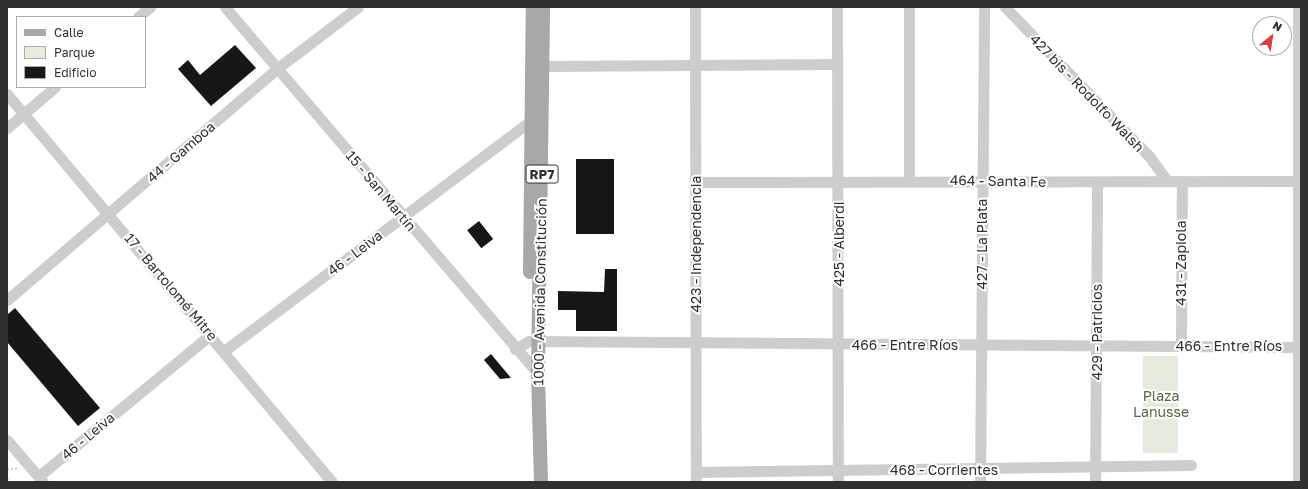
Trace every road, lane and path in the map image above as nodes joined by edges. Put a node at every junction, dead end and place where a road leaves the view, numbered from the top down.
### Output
1 (150, 7) edge
2 (225, 7) edge
3 (358, 7) edge
4 (533, 7) edge
5 (543, 7) edge
6 (695, 7) edge
7 (837, 7) edge
8 (909, 7) edge
9 (984, 7) edge
10 (1005, 7) edge
11 (1298, 7) edge
12 (139, 16) edge
13 (695, 64) junction
14 (837, 64) junction
15 (1300, 64) edge
16 (544, 66) junction
17 (279, 67) junction
18 (54, 88) edge
19 (7, 94) edge
20 (24, 114) junction
21 (538, 115) junction
22 (7, 128) edge
23 (909, 180) junction
24 (982, 180) junction
25 (838, 181) junction
26 (1167, 181) junction
27 (1182, 181) junction
28 (1300, 181) edge
29 (696, 182) junction
30 (1097, 182) junction
31 (109, 213) junction
32 (402, 217) junction
33 (7, 300) edge
34 (210, 335) junction
35 (534, 341) junction
36 (696, 343) junction
37 (982, 345) junction
38 (1098, 345) junction
39 (839, 346) junction
40 (1181, 346) junction
41 (1297, 346) junction
42 (515, 349) junction
43 (224, 351) junction
44 (534, 368) junction
45 (7, 440) edge
46 (1192, 465) dead end
47 (1095, 467) junction
48 (838, 470) junction
49 (980, 470) junction
50 (696, 477) edge
51 (7, 479) edge
52 (41, 479) edge
53 (10, 482) edge
54 (332, 482) edge
55 (531, 482) edge
56 (541, 482) edge
57 (838, 482) edge
58 (980, 482) edge
59 (1095, 482) edge
60 (1298, 482) edge

1 - 12 street
2 - 17 street, 15 - San Martín
3 - 17 street, 44 - Gamboa
4 - 21 main road, 1000 - Avenida Constitución / RP7
5 - 16 main road, 1000 - Avenida Constitución / RP7
6 - 13 street, 423 - Independencia
7 - 14 street, 425 - Alberdi
8 - 23 street
9 - 24 street, 427 - La Plata
10 - 26 street, 427 bis - Rodolfo Walsh
11 - 15 street
13 - 14 street
13 - 16 street
13 - 29 street, 423 - Independencia
14 - 25 street, 425 - Alberdi
15 - 28 street
16 - 21 main road, 1000 - Avenida Constitución / RP7
17 - 31 street, 44 - Gamboa
17 - 32 street, 15 - San Martín
18 - 20 street
19 - 20 street, 17 - Bartolomé Mitre
20 - 22 street
20 - 31 street, 17 - Bartolomé Mitre
21 - 32 street, 46 - Leiva
21 - 35 main road, 1000 - Avenida Constitución / RP7
23 - 24 street, 464 - Santa Fe
23 - 25 street, 464 - Santa Fe
24 - 30 street, 464 - Santa Fe
24 - 37 street, 427 - La Plata
25 - 29 street, 464 - Santa Fe
25 - 39 street, 425 - Alberdi
26 - 27 street, 464 - Santa Fe
26 - 30 street, 464 - Santa Fe
27 - 28 street, 464 - Santa Fe
27 - 40 street, 431 - Zapiola
28 - 41 street
29 - 36 street, 423 - Independencia
30 - 38 street, 429 - Patricios
31 - 33 street, 44 - Gamboa
31 - 34 street, 17 - Bartolomé Mitre
32 - 42 street, 15 - San Martín
32 - 43 street, 46 - Leiva
34 - 43 street, 17 - Bartolomé Mitre
34 - 52 street, 46 - Leiva
35 - 36 street, 466 - Entre Ríos
35 - 42 street
35 - 44 main road, 1000 - Avenida Constitución / RP7
36 - 39 street, 466 - Entre Ríos
36 - 50 street, 423 - Independencia
37 - 38 street, 466 - Entre Ríos
37 - 39 street, 466 - Entre Ríos
37 - 49 street, 427 - La Plata
38 - 40 street, 466 - Entre Ríos
38 - 47 street, 429 - Patricios
39 - 48 street, 425 - Alberdi
40 - 41 street, 466 - Entre Ríos
41 - 60 street
42 - 44 street, 15 - San Martín
43 - 54 street, 17 - Bartolomé Mitre
44 - 55 main road, 1000 - Avenida Constitución / RP7
44 - 56 main road, 1000 - Avenida Constitución / RP7
45 - 52 street
46 - 47 street, 468 - Corrientes
47 - 49 street, 468 - Corrientes
47 - 59 street, 429 - Patricios
48 - 49 street, 468 - Corrientes
48 - 50 street, 468 - Corrientes
48 - 57 street, 425 - Alberdi
49 - 58 street, 427 - La Plata
51 - 53 path

